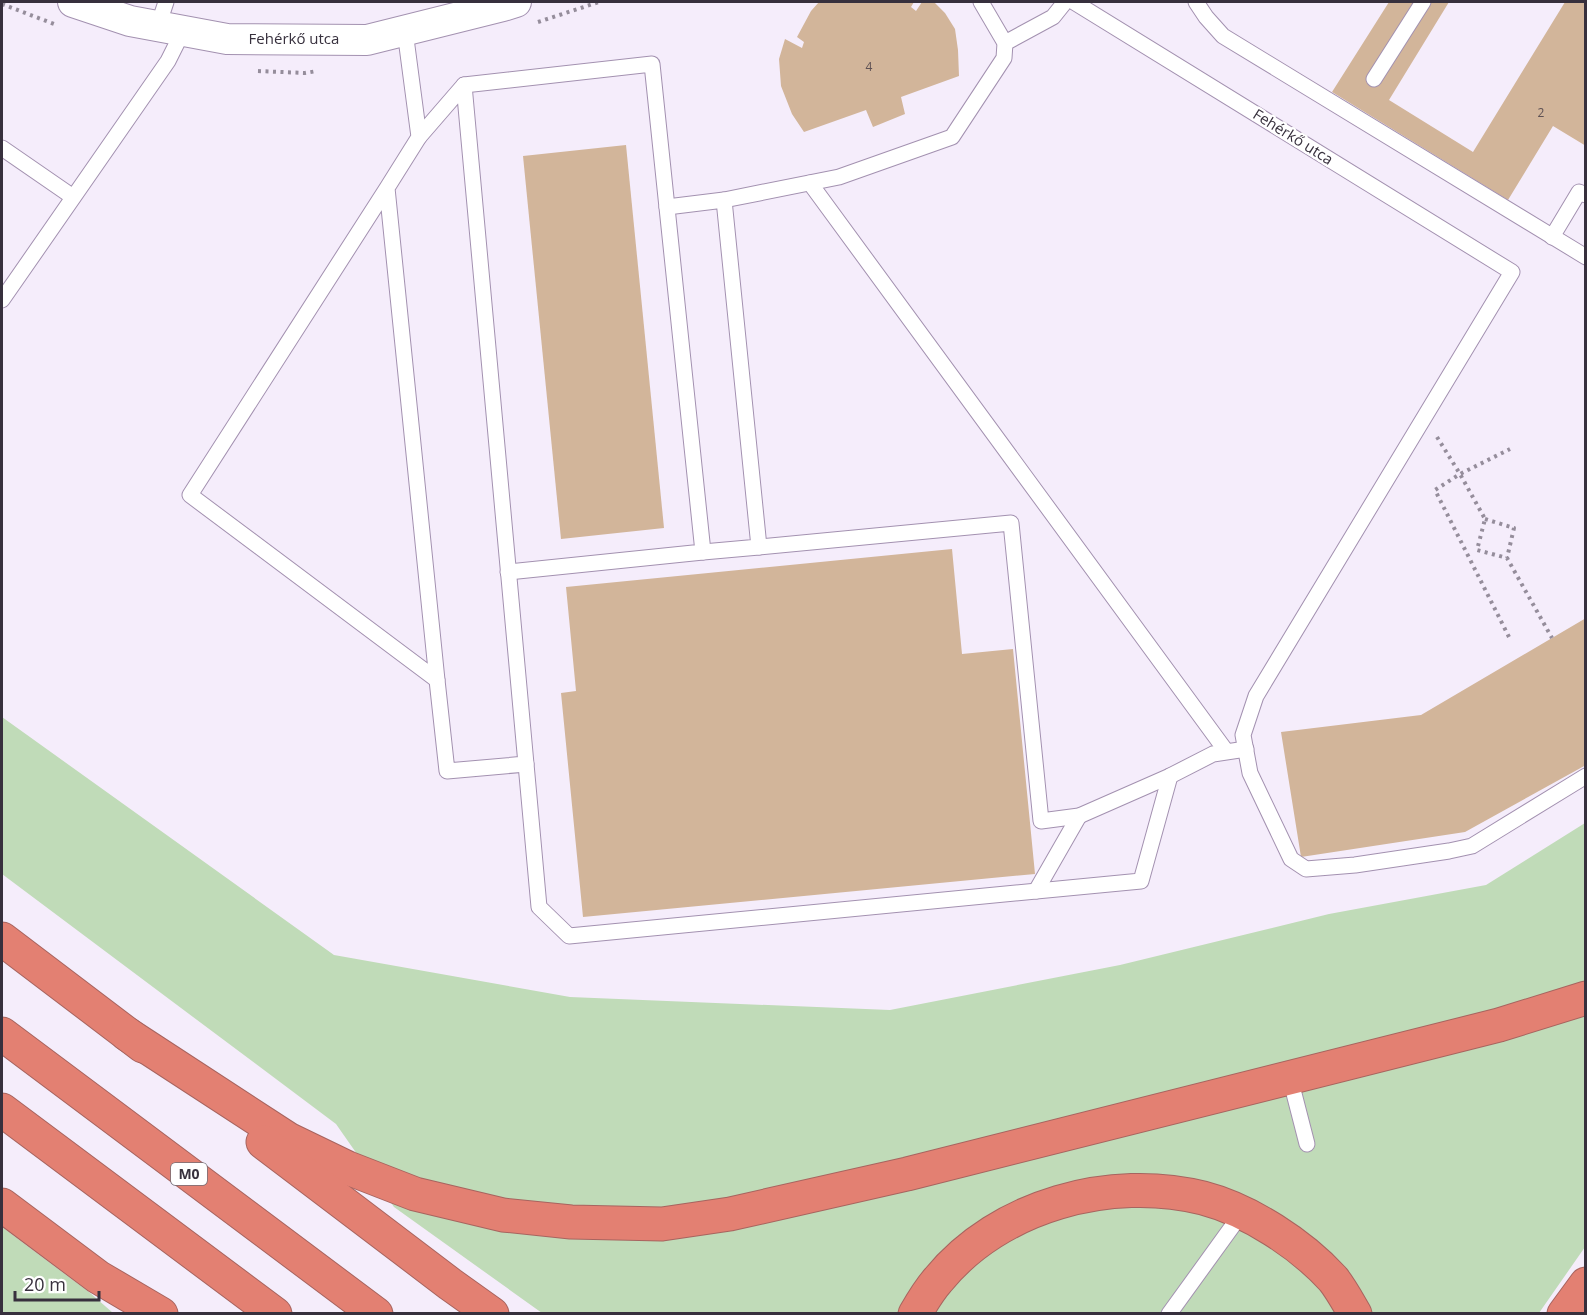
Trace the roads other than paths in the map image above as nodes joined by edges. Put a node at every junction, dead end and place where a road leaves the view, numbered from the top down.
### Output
1 (73, 2) edge
2 (516, 2) edge
3 (981, 2) edge
4 (1065, 2) edge
5 (1074, 2) edge
6 (1196, 2) edge
7 (1423, 2) edge
8 (169, 19) edge
9 (405, 31) junction
10 (1005, 43) junction
11 (1374, 78) dead end
12 (464, 86) junction
13 (419, 137) junction
14 (2, 148) edge
15 (810, 183) junction
16 (387, 188) junction
17 (1586, 195) edge
18 (73, 197) junction
19 (724, 200) junction
20 (667, 207) junction
21 (1552, 237) junction
22 (1586, 257) edge
23 (2, 300) edge
24 (759, 547) junction
25 (703, 552) junction
26 (508, 572) junction
27 (437, 680) junction
28 (1246, 749) junction
29 (1226, 751) junction
30 (526, 764) junction
31 (1170, 776) junction
32 (1586, 776) edge
33 (1079, 816) junction
34 (1036, 891) junction
35 (2, 939) edge
36 (1586, 998) edge
37 (2, 1034) edge
38 (127, 1034) junction
39 (1290, 1078) junction
40 (2, 1110) edge
41 (1307, 1144) dead end
42 (2, 1205) edge
43 (1242, 1213) junction
44 (98, 1277) junction
45 (1586, 1284) edge
46 (136, 1314) edge
47 (161, 1314) edge
48 (275, 1314) edge
49 (376, 1314) edge
50 (492, 1314) edge
51 (915, 1314) edge
52 (1169, 1314) edge
53 (1355, 1314) edge
54 (1564, 1314) edge

1 - 8 street, Fehérkő utca
2 - 9 street, Fehérkő utca
3 - 10 lane
4 - 10 lane
5 - 28 lane, Fehérkő utca
6 - 21 lane
7 - 11 lane
8 - 9 street, Fehérkő utca
8 - 18 lane
9 - 13 lane
10 - 15 lane
12 - 13 lane
12 - 20 lane
12 - 26 lane
13 - 16 lane
14 - 18 lane
15 - 19 lane
15 - 29 lane
16 - 27 lane
16 - 27 lane
17 - 21 lane
18 - 23 lane
19 - 20 lane
19 - 24 lane
20 - 25 lane
21 - 22 lane
24 - 25 lane
24 - 33 lane
25 - 26 lane
26 - 30 lane
27 - 30 lane
28 - 29 lane
28 - 32 lane
29 - 31 lane
30 - 34 lane
31 - 33 lane
31 - 34 lane
33 - 34 lane
35 - 38 highway
36 - 39 highway
37 - 49 highway, M0
38 - 39 highway
38 - 50 highway
39 - 41 lane
40 - 48 highway
42 - 44 highway
43 - 51 highway
43 - 52 lane
43 - 53 highway
44 - 46 highway
44 - 47 highway
45 - 54 highway

